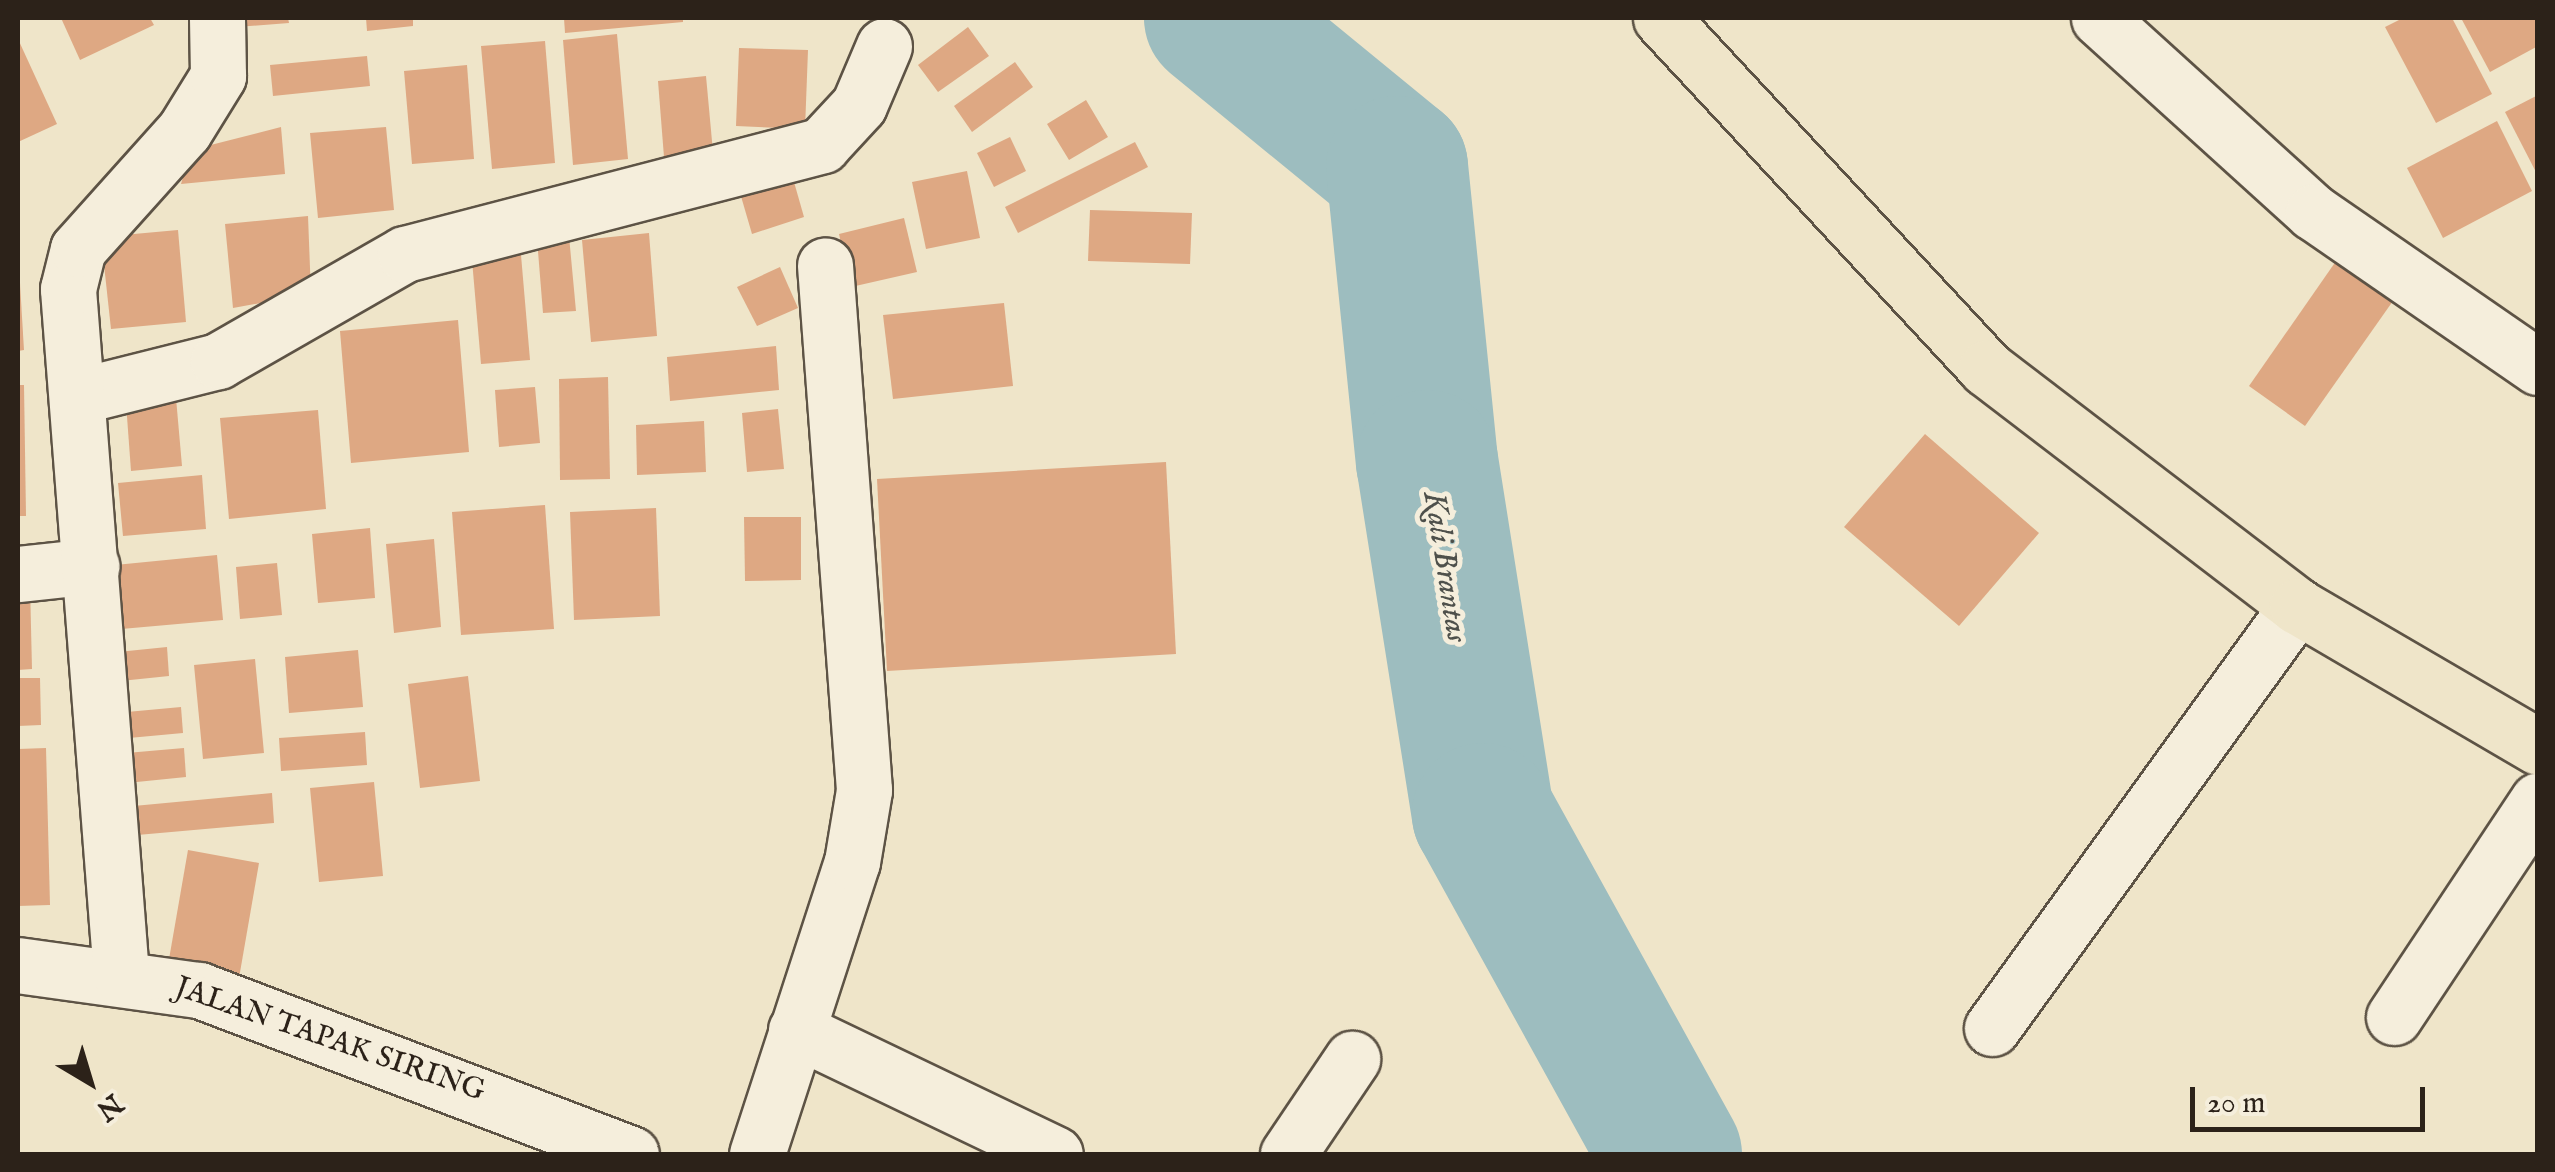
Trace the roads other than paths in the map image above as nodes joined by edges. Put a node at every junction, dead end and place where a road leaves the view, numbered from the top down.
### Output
1 (217, 18) edge
2 (1661, 18) edge
3 (2099, 18) edge
4 (884, 46) dead end
5 (826, 264) dead end
6 (2538, 366) edge
7 (83, 395) junction
8 (92, 566) junction
9 (18, 574) edge
10 (2298, 606) junction
11 (2538, 746) edge
12 (2538, 800) edge
13 (18, 965) edge
14 (121, 975) junction
15 (2394, 1017) dead end
16 (1992, 1028) dead end
17 (796, 1030) junction
18 (1352, 1059) dead end
19 (510, 1102) junction
20 (518, 1154) edge
21 (631, 1154) edge
22 (757, 1154) edge
23 (1056, 1154) edge
24 (1288, 1154) edge

1 - 7 street
2 - 10 main road
3 - 6 street
4 - 7 street
5 - 17 street
7 - 8 street
8 - 9 street
8 - 14 street
10 - 11 main road
10 - 16 street
12 - 15 street
13 - 14 street, JALAN TAPAK SIRING
14 - 19 street, JALAN TAPAK SIRING
17 - 22 street
17 - 23 street
18 - 24 street
19 - 20 street
19 - 21 street, JALAN TAPAK SIRING

